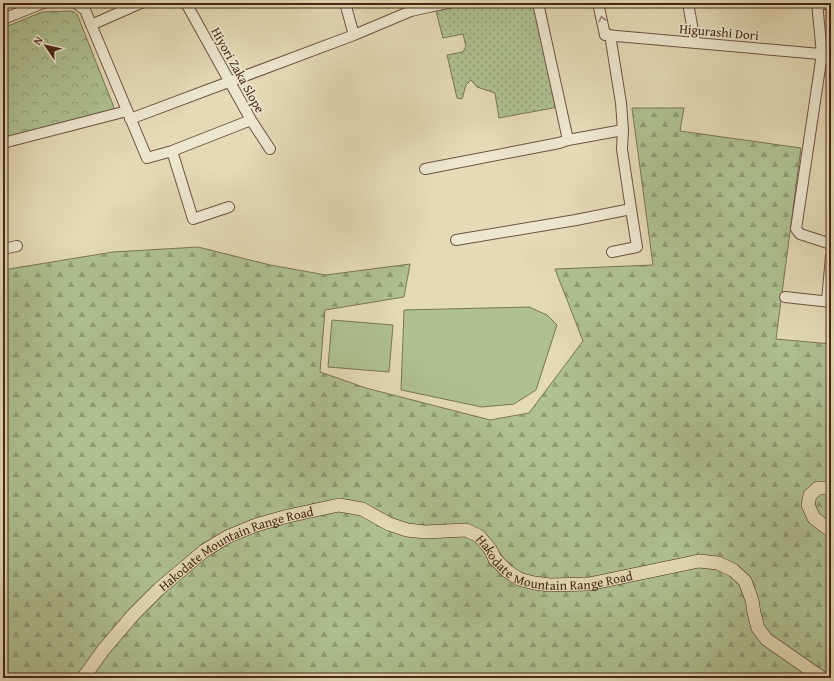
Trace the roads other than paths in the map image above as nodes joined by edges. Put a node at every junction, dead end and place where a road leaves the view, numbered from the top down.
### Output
1 (43, 3) edge
2 (76, 3) edge
3 (141, 3) edge
4 (186, 3) edge
5 (345, 3) edge
6 (447, 3) edge
7 (538, 3) edge
8 (598, 3) edge
9 (688, 3) edge
10 (817, 4) edge
11 (831, 4) edge
12 (4, 17) edge
13 (91, 25) junction
14 (354, 35) junction
15 (608, 35) junction
16 (694, 42) junction
17 (826, 55) edge
18 (230, 82) junction
19 (129, 115) junction
20 (251, 120) junction
21 (623, 130) junction
22 (568, 140) junction
23 (3, 143) edge
24 (270, 149) dead end
25 (172, 151) junction
26 (424, 169) dead end
27 (229, 207) dead end
28 (631, 209) junction
29 (456, 240) dead end
30 (831, 244) edge
31 (17, 246) dead end
32 (3, 249) edge
33 (612, 252) dead end
34 (831, 256) edge
35 (786, 296) dead end
36 (829, 302) edge
37 (831, 488) edge
38 (831, 530) edge
39 (83, 678) edge
40 (822, 678) edge

1 - 12 street
2 - 13 street
3 - 13 street
4 - 18 street, Hiyori Zaka Slope
5 - 14 street
6 - 14 street
7 - 22 street
15 -> 8 street
9 - 16 street
10 - 11 street
10 - 17 street
13 - 19 street
14 - 18 street
15 - 16 street, Higurashi Dori
15 - 21 street
16 - 17 street, Higurashi Dori
17 - 30 street
18 - 19 street
18 - 20 street, Hiyori Zaka Slope
19 - 23 street
19 - 25 street
20 - 24 street, Hiyori Zaka Slope
20 - 25 street
21 - 22 street
21 - 28 street
22 - 26 street
25 - 27 street
28 - 29 street
28 - 33 street
31 - 32 street
34 - 36 street
35 - 36 street
37 - 38 main road
39 - 40 main road, Hakodate Mountain Range Road

